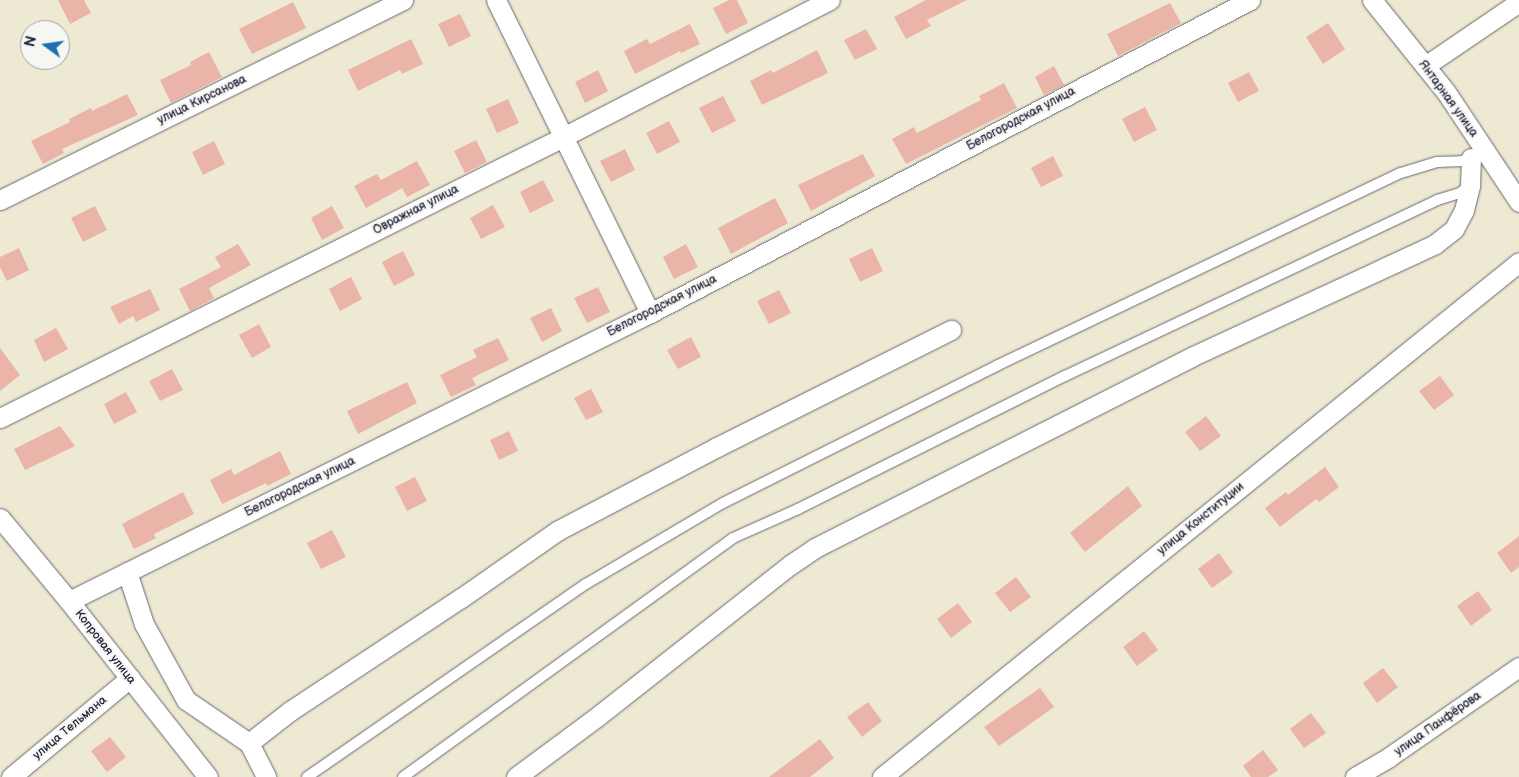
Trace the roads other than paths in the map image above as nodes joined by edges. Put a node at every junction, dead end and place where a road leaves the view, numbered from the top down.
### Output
1 (403, 0) edge
2 (496, 0) edge
3 (830, 0) edge
4 (1250, 0) edge
5 (1372, 0) edge
6 (1519, 2) edge
7 (1425, 66) junction
8 (563, 137) junction
9 (1477, 154) junction
10 (1470, 186) junction
11 (0, 200) edge
12 (1519, 202) edge
13 (1519, 262) edge
14 (650, 313) junction
15 (951, 330) dead end
16 (0, 418) edge
17 (0, 518) edge
18 (127, 572) junction
19 (69, 601) junction
20 (1519, 667) edge
21 (130, 678) junction
22 (249, 743) junction
23 (11, 777) edge
24 (208, 777) edge
25 (266, 777) edge
26 (308, 777) edge
27 (402, 777) edge
28 (516, 777) edge
29 (882, 777) edge
30 (1355, 777) edge

1 - 11 street, улица Кирсанова
2 - 8 street
3 - 8 street, Овражная улица
4 - 14 street, Белогородская улица
5 - 7 street, Янтарная улица
6 - 7 street
7 - 9 street, Янтарная улица
8 - 14 street
8 - 16 street, Овражная улица
9 - 10 street
9 - 12 street, Янтарная улица
9 - 26 lane
10 - 27 lane
10 - 28 street
13 - 29 street, улица Конституции
14 - 18 street, Белогородская улица
15 - 22 street
17 - 19 street, Копровая улица
18 - 19 street, Белогородская улица
18 - 22 street
19 - 21 street, Копровая улица
20 - 30 street, улица Панфёрова
21 - 23 street, улица Тельмана
21 - 24 street, Копровая улица
22 - 25 street

